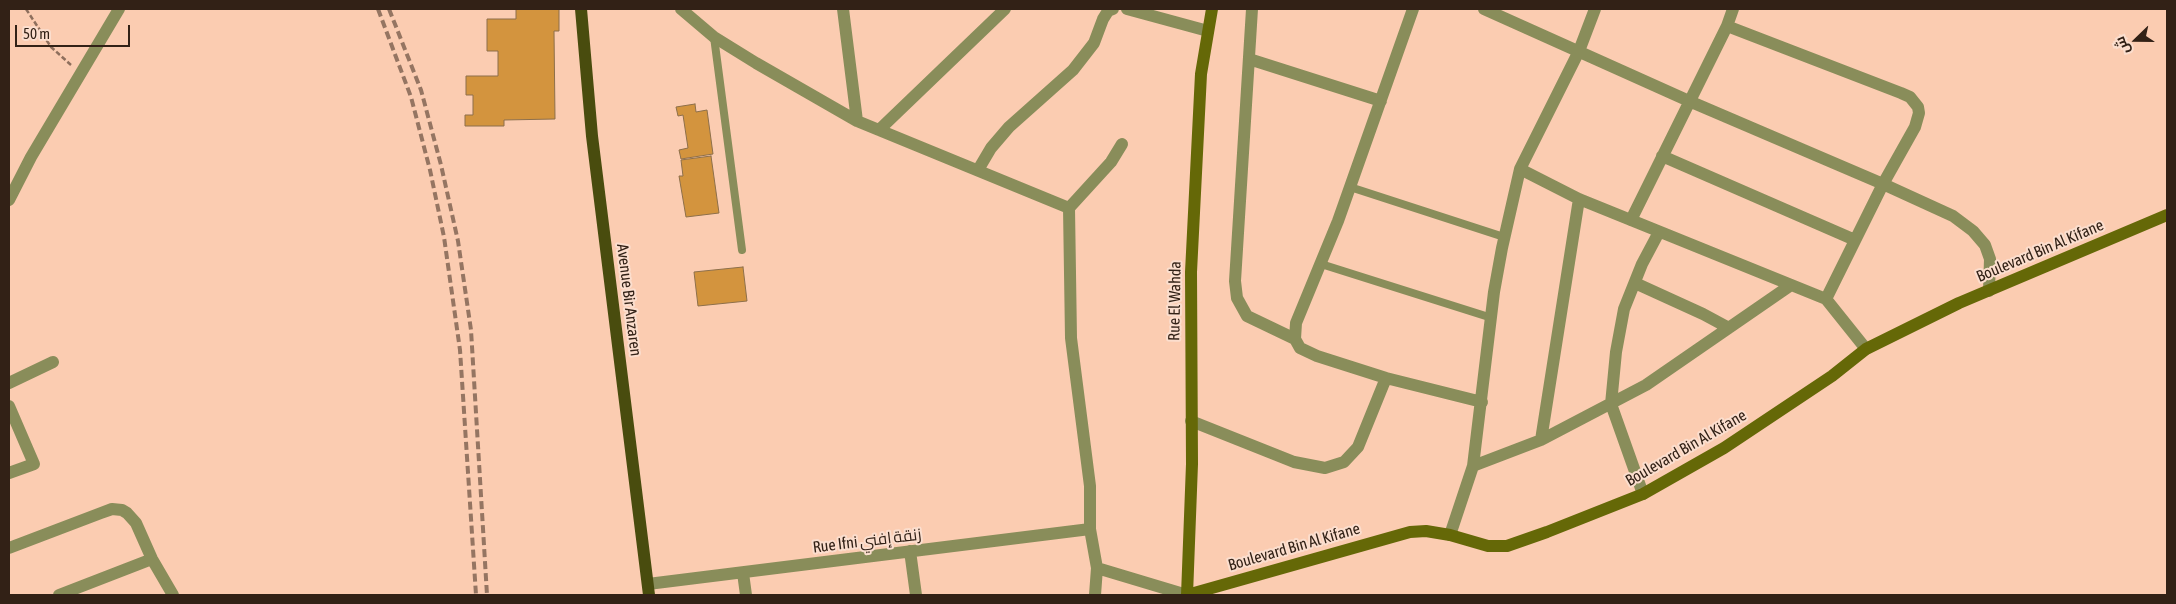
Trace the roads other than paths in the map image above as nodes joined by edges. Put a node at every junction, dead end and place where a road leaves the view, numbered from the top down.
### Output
1 (119, 9) edge
2 (580, 9) edge
3 (681, 9) edge
4 (843, 9) edge
5 (1005, 9) edge
6 (1114, 9) edge
7 (1127, 9) edge
8 (1212, 9) edge
9 (1252, 9) edge
10 (1413, 9) edge
11 (1484, 9) edge
12 (1595, 9) edge
13 (1733, 9) edge
14 (1727, 26) junction
15 (1208, 31) junction
16 (714, 37) junction
17 (1579, 51) junction
18 (1249, 59) junction
19 (1381, 101) junction
20 (1689, 101) junction
21 (857, 121) junction
22 (879, 130) junction
23 (1122, 144) dead end
24 (1662, 156) junction
25 (1520, 169) junction
26 (978, 170) junction
27 (1883, 184) junction
28 (1350, 187) junction
29 (1579, 199) junction
30 (9, 200) edge
31 (1069, 208) junction
32 (2167, 215) edge
33 (1631, 220) junction
34 (1659, 232) junction
35 (1504, 237) junction
36 (1855, 240) junction
37 (742, 250) dead end
38 (1321, 264) junction
39 (1635, 283) junction
40 (1791, 285) junction
41 (1989, 291) junction
42 (1826, 299) junction
43 (1492, 318) junction
44 (1729, 328) junction
45 (1295, 339) junction
46 (1866, 349) junction
47 (53, 362) dead end
48 (1386, 378) junction
49 (9, 383) edge
50 (1482, 402) junction
51 (1611, 404) junction
52 (9, 406) edge
53 (1191, 421) junction
54 (1541, 440) junction
55 (1473, 466) junction
56 (9, 473) edge
57 (1643, 494) junction
58 (1090, 529) junction
59 (1450, 535) junction
60 (9, 548) edge
61 (910, 551) junction
62 (152, 559) junction
63 (1097, 568) junction
64 (743, 573) junction
65 (648, 590) edge
66 (60, 595) edge
67 (173, 595) edge
68 (746, 595) edge
69 (916, 595) edge
70 (1095, 595) edge
71 (1187, 595) edge

1 - 30 street
2 - 65 main road, Avenue Bir Anzaren
3 - 16 street
4 - 21 street
5 - 22 street
6 - 26 street
7 - 15 street
8 - 15 street, Rue El Wahda
9 - 18 street
10 - 19 street
11 - 17 street
12 - 17 street
13 - 14 street
14 - 20 street
14 - 27 street
15 - 53 street, Rue El Wahda
16 - 21 street
16 - 37 lane
17 - 20 street
17 - 25 street
18 - 19 street
18 - 45 street
19 - 28 street
20 - 24 street
20 - 27 street
21 - 22 street
22 - 26 street
23 - 31 street
24 - 33 street
24 - 36 street
25 - 29 street
25 - 35 street
26 - 31 street
27 - 36 street
27 - 41 street
28 - 35 lane
28 - 38 street
29 - 33 street
29 - 54 street
31 - 58 street
32 - 41 street, Boulevard Bin Al Kifane
33 - 34 street
34 - 39 street
34 - 40 street
35 - 43 street
36 - 42 street
38 - 43 lane
38 - 45 street
39 - 44 street
39 - 51 street
40 - 42 street
40 - 44 street
41 - 46 street, Boulevard Bin Al Kifane
42 - 46 street
43 - 50 street
44 - 51 street
45 - 48 street
46 - 57 street, Boulevard Bin Al Kifane
47 - 49 street
48 - 50 street
48 - 53 street
50 - 55 street
51 - 54 street
51 - 57 street
52 - 56 street
53 - 71 street, Rue El Wahda
54 - 55 street
55 - 59 street
57 - 59 street, Boulevard Bin Al Kifane
58 - 61 street, Rue Ifni زنقة إفني
58 - 63 street
59 - 71 street, Boulevard Bin Al Kifane
60 - 62 street
61 - 64 street, Rue Ifni زنقة إفني
61 - 69 street
62 - 66 street
62 - 67 street
63 - 70 street
63 - 71 street
64 - 65 street, Rue Ifni زنقة إفني
64 - 68 street

